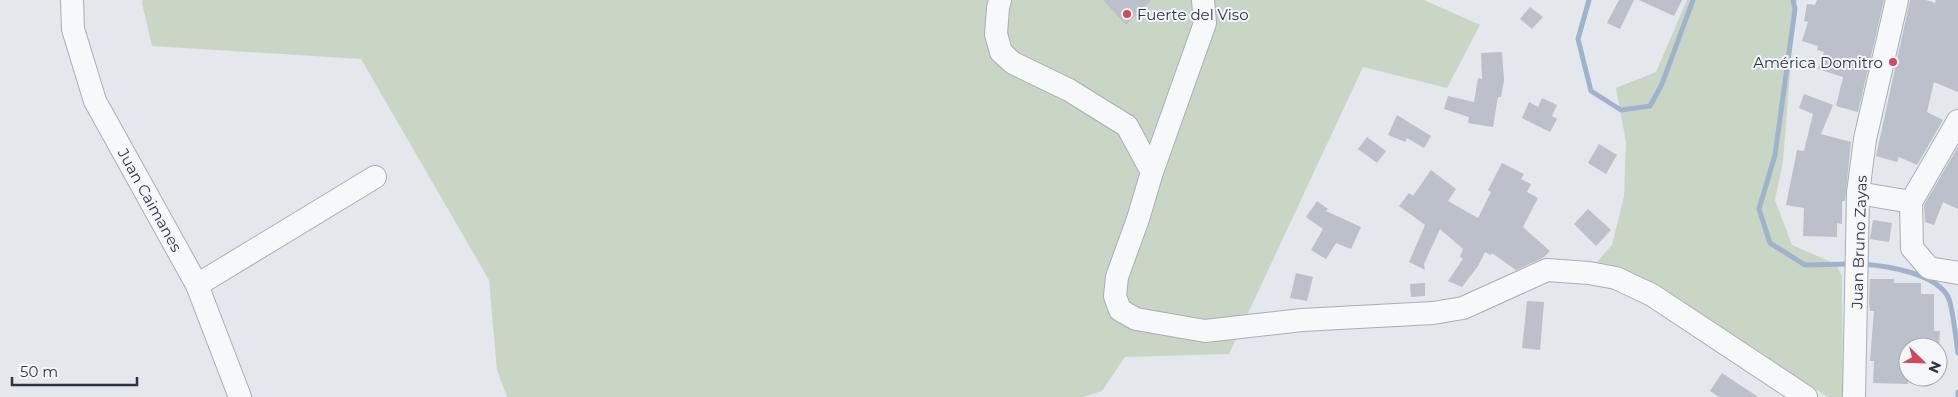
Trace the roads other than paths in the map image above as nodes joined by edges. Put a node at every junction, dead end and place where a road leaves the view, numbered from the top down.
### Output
1 (72, 0) edge
2 (1000, 0) edge
3 (1203, 0) edge
4 (1897, 0) edge
5 (1958, 121) edge
6 (1152, 172) junction
7 (375, 177) dead end
8 (1858, 192) junction
9 (1911, 202) junction
10 (1958, 273) edge
11 (197, 285) junction
12 (240, 397) edge
13 (1806, 397) edge
14 (1854, 397) edge

1 - 11 street, Juan Caimanes
2 - 6 street
3 - 6 street
4 - 8 street, Juan Bruno Zayas
5 - 9 street
6 - 13 street
7 - 11 street
8 - 9 street
8 - 14 street, Juan Bruno Zayas
9 - 10 street
11 - 12 street, Juan Caimanes

